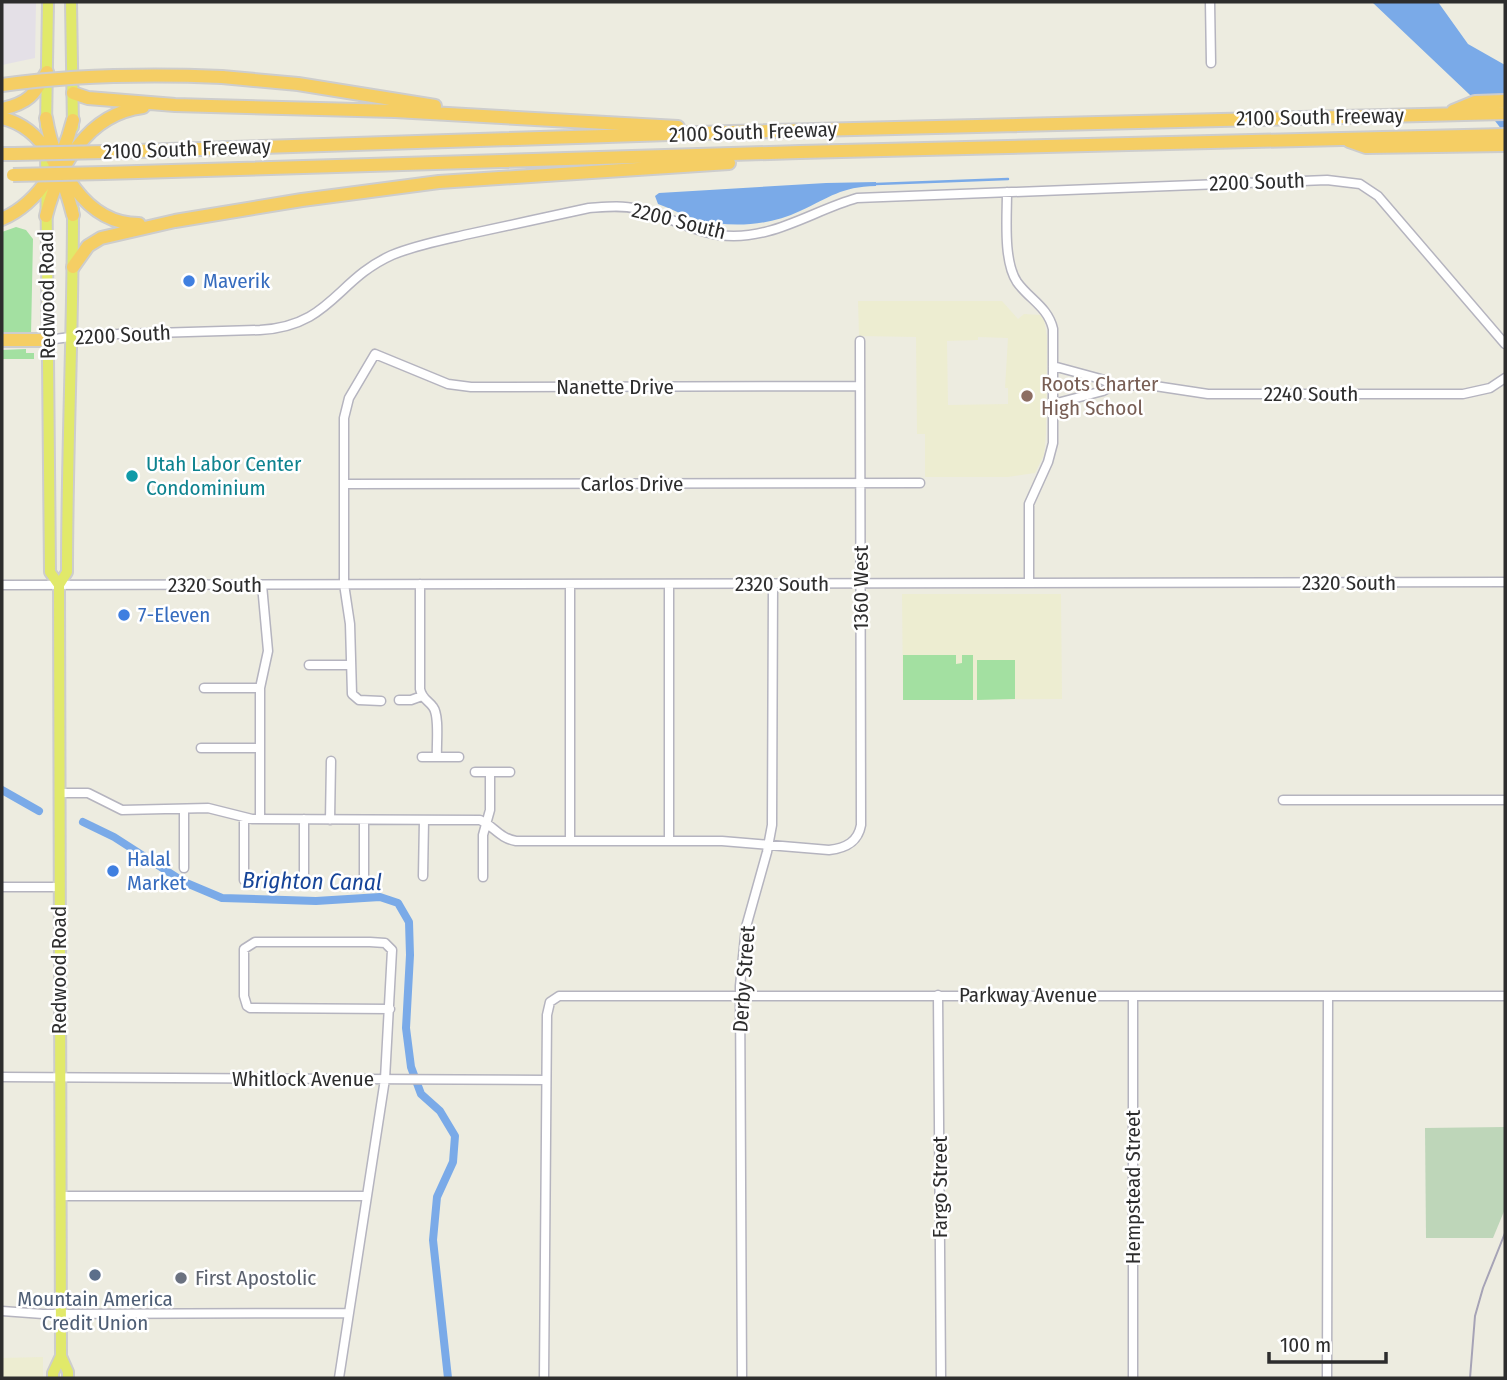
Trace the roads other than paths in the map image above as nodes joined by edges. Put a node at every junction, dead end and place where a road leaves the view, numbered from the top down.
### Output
1 (48, 2) edge
2 (71, 2) edge
3 (1210, 2) edge
4 (1211, 63) dead end
5 (47, 72) junction
6 (2, 85) edge
7 (73, 93) junction
8 (1505, 101) edge
9 (175, 105) junction
10 (2, 109) edge
11 (1505, 113) edge
12 (1446, 114) junction
13 (497, 116) junction
14 (2, 118) edge
15 (46, 118) junction
16 (73, 120) junction
17 (731, 132) junction
18 (1505, 135) edge
19 (1494, 142) edge
20 (46, 148) junction
21 (848, 151) junction
22 (73, 152) junction
23 (8, 154) edge
24 (59, 168) junction
25 (7, 175) edge
26 (46, 181) junction
27 (73, 184) junction
28 (1007, 191) junction
29 (73, 215) junction
30 (46, 216) junction
31 (2, 219) edge
32 (174, 221) junction
33 (73, 267) junction
34 (73, 337) junction
35 (2, 340) edge
36 (47, 340) junction
37 (860, 341) dead end
38 (1505, 344) edge
39 (1053, 366) junction
40 (1505, 378) edge
41 (1114, 385) junction
42 (860, 386) junction
43 (1054, 404) junction
44 (861, 483) junction
45 (344, 484) junction
46 (920, 484) dead end
47 (1505, 582) edge
48 (861, 583) junction
49 (1029, 583) junction
50 (262, 584) junction
51 (344, 584) junction
52 (420, 584) junction
53 (570, 584) junction
54 (669, 584) junction
55 (773, 584) junction
56 (2, 585) edge
57 (59, 585) junction
58 (309, 665) dead end
59 (350, 665) junction
60 (204, 688) dead end
61 (260, 688) junction
62 (422, 696) junction
63 (399, 700) dead end
64 (381, 701) dead end
65 (201, 748) dead end
66 (260, 748) junction
67 (422, 757) dead end
68 (437, 757) junction
69 (459, 757) dead end
70 (331, 761) dead end
71 (475, 772) dead end
72 (490, 772) junction
73 (510, 772) dead end
74 (59, 793) junction
75 (1283, 800) dead end
76 (1505, 800) edge
77 (184, 808) junction
78 (244, 818) junction
79 (260, 819) junction
80 (304, 820) junction
81 (330, 820) junction
82 (364, 820) junction
83 (424, 820) junction
84 (487, 823) junction
85 (570, 841) junction
86 (669, 841) junction
87 (769, 845) junction
88 (184, 868) dead end
89 (304, 875) dead end
90 (364, 876) dead end
91 (424, 876) dead end
92 (483, 877) dead end
93 (244, 880) dead end
94 (2, 887) edge
95 (59, 887) junction
96 (740, 995) junction
97 (938, 995) junction
98 (1133, 996) junction
99 (1328, 996) junction
100 (1505, 996) edge
101 (390, 1009) junction
102 (2, 1077) edge
103 (60, 1078) junction
104 (385, 1079) junction
105 (546, 1080) junction
106 (60, 1196) junction
107 (368, 1196) junction
108 (2, 1311) edge
109 (349, 1313) junction
110 (60, 1314) junction
111 (61, 1356) junction
112 (52, 1378) edge
113 (68, 1378) edge
114 (339, 1378) edge
115 (544, 1378) edge
116 (742, 1378) edge
117 (941, 1378) edge
118 (1133, 1378) edge
119 (1327, 1378) edge

1 - 5 main road, Redwood Road
2 - 7 main road, Redwood Road
3 - 4 street
5 - 10 highway
5 - 15 main road, Redwood Road
6 - 13 highway, bridge
7 - 9 highway
7 - 16 main road, Redwood Road
8 - 12 highway
9 - 13 highway
9 - 22 highway
11 - 12 highway, 2100 South Freeway
12 - 17 highway, 2100 South Freeway
13 - 17 highway
14 - 20 highway
15 - 20 main road, Redwood Road
15 - 24 highway
16 - 22 main road, Redwood Road
16 - 24 highway
17 - 23 highway, 2100 South Freeway, bridge
18 - 19 highway
19 - 21 highway, 2100 South Freeway
20 - 24 highway
20 - 26 main road, Redwood Road
21 - 25 highway, 2100 South Freeway, bridge
21 - 32 highway
22 - 24 highway
22 - 27 main road, Redwood Road
24 - 26 highway
24 - 27 highway
24 - 29 highway
24 - 30 highway
26 - 30 main road, Redwood Road
26 - 31 highway
27 - 29 main road, Redwood Road
27 - 32 highway
28 - 34 street, 2200 South
28 - 38 street, 2200 South
28 - 39 street
29 - 33 main road, Redwood Road
30 - 36 main road, Redwood Road
32 - 33 highway
33 - 34 main road, Redwood Road
34 - 36 street, 2200 South
34 - 57 main road, Redwood Road
35 - 36 highway
36 - 57 main road, Redwood Road
37 - 42 street, 1360 West
39 - 41 street, 2240 South
39 - 43 street
40 - 41 street, 2240 South
41 - 43 street, 2240 South
42 - 44 street, 1360 West
42 - 45 street, Nanette Drive
43 - 49 street
44 - 45 street, Carlos Drive
44 - 46 street, Carlos Drive
44 - 48 street, 1360 West
45 - 51 street
47 - 49 street, 2320 South
48 - 49 street, 2320 South
48 - 55 street, 2320 South
48 - 87 street, 1360 West
50 - 51 street, 2320 South
50 - 57 street, 2320 South
50 - 61 street
51 - 52 street, 2320 South
51 - 59 street
52 - 53 street, 2320 South
52 - 62 street
53 - 54 street, 2320 South
53 - 85 street
54 - 55 street, 2320 South
54 - 86 street
55 - 87 street, Derby Street
56 - 57 street, 2320 South
57 - 74 main road, Redwood Road
58 - 59 street
59 - 64 street
60 - 61 street
61 - 66 street
62 - 63 street
62 - 68 street
65 - 66 street
66 - 79 street
67 - 68 street
68 - 69 street
70 - 81 street
71 - 72 street
72 - 73 street
72 - 84 street
74 - 77 street
74 - 95 main road, Redwood Road
75 - 76 street
77 - 78 street
77 - 88 street
78 - 79 street
78 - 93 street
79 - 80 street
80 - 81 street
80 - 89 street
81 - 82 street
82 - 83 street
82 - 90 street
83 - 84 street
83 - 91 street
84 - 85 street
84 - 92 street
85 - 86 street
86 - 87 street
87 - 96 street, Derby Street
94 - 95 street
95 - 103 main road, Redwood Road
96 - 97 street, Parkway Avenue
96 - 105 street, Parkway Avenue
96 - 116 street, Derby Street
97 - 98 street, Parkway Avenue
97 - 117 street, Fargo Street
98 - 99 street, Parkway Avenue
98 - 118 street, Hempstead Street
99 - 100 street, Parkway Avenue
99 - 119 street
101 - 101 street
101 - 104 street
102 - 103 street, Whitlock Avenue
103 - 104 street, Whitlock Avenue
103 - 106 main road, Redwood Road
104 - 105 street, Whitlock Avenue
104 - 107 street
105 - 115 street
106 - 107 street
106 - 110 main road, Redwood Road
107 - 109 street
108 - 110 street
109 - 110 street
109 - 114 street
110 - 111 main road, Redwood Road
111 - 112 main road, Redwood Road
111 - 113 main road, Redwood Road

